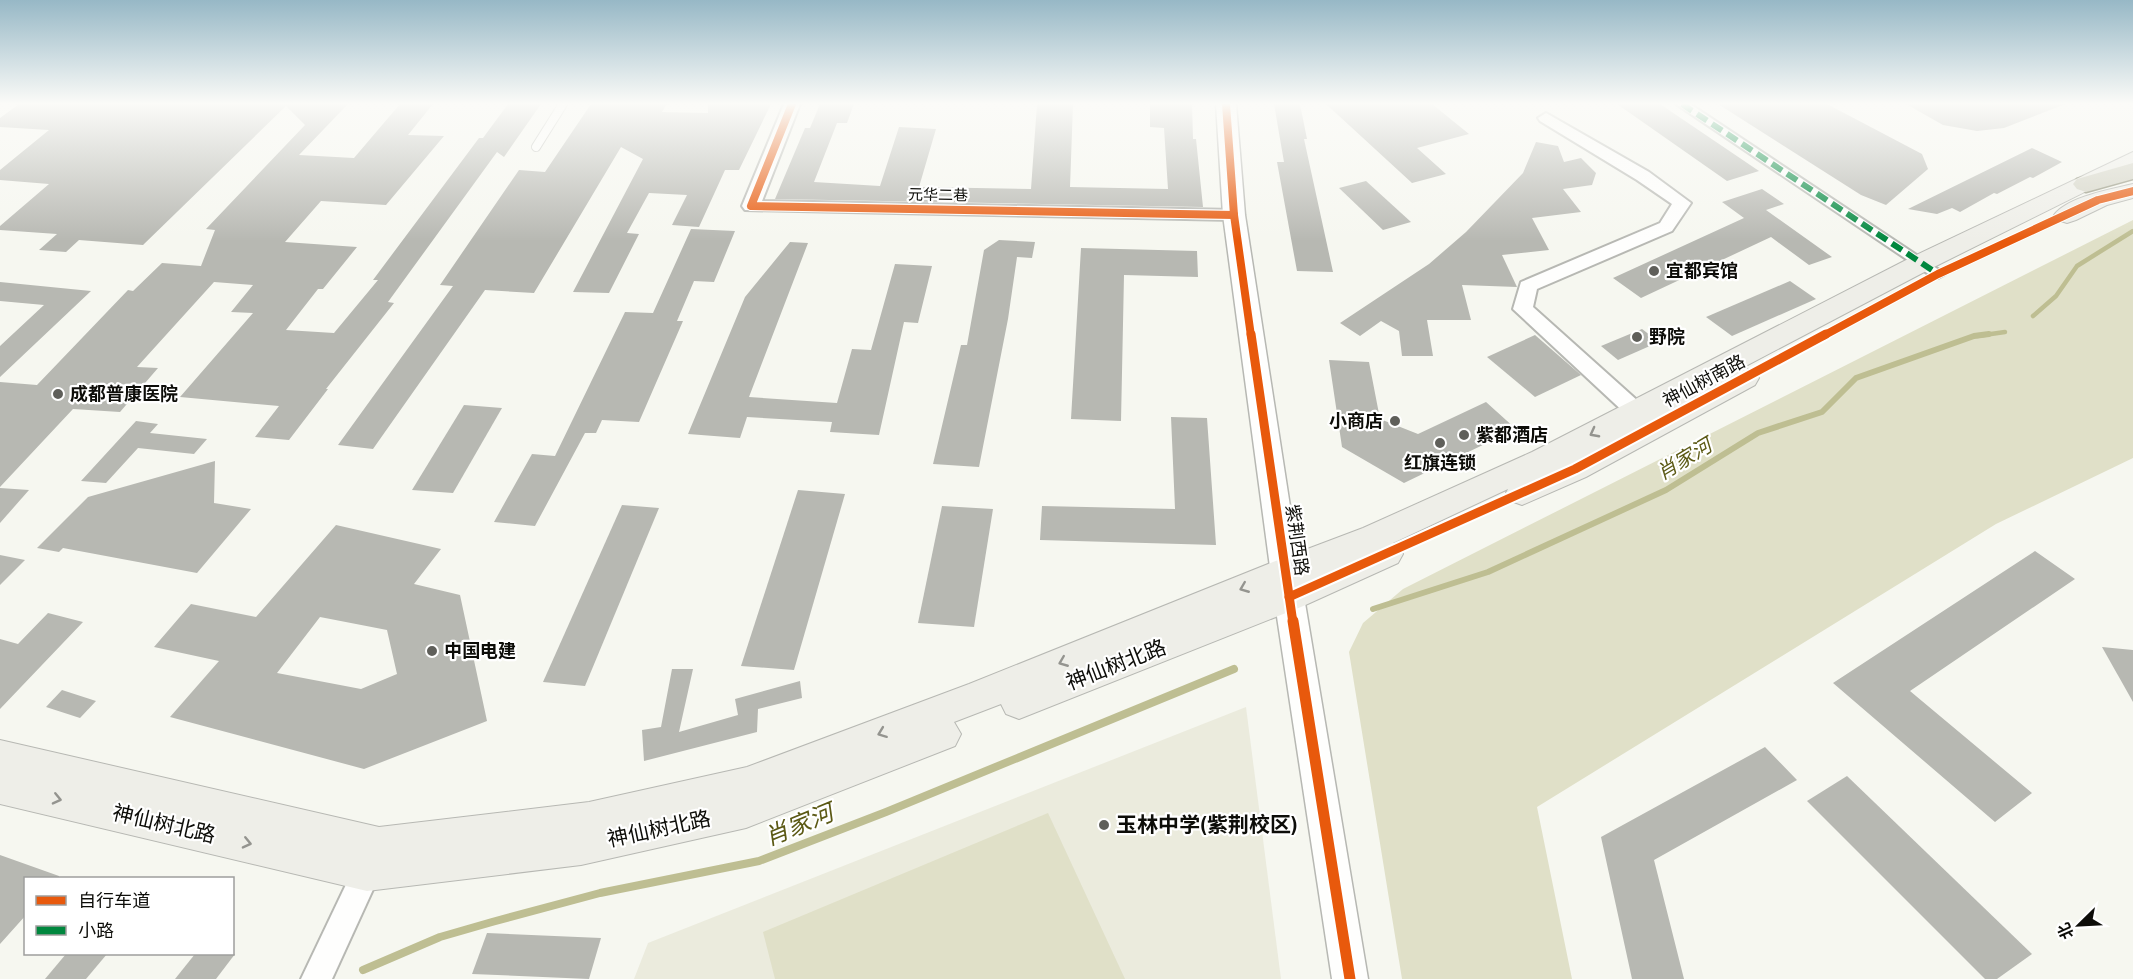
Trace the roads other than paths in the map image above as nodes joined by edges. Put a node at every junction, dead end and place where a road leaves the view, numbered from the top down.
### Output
1 (774, 150) edge
2 (1229, 150) edge
3 (1599, 150) edge
4 (1751, 150) edge
5 (2133, 159) edge
6 (2133, 171) edge
7 (2133, 182) edge
8 (2133, 190) edge
9 (2092, 192) junction
10 (1234, 215) junction
11 (1930, 269) junction
12 (1644, 419) junction
13 (1287, 584) junction
14 (0, 757) edge
15 (0, 786) edge
16 (373, 858) junction
17 (314, 976) edge
18 (1350, 979) edge

1 - 10 street, 元华二巷
2 - 10 street, 紫荆西路
3 - 12 street
4 - 11 street
5 - 9 main road
6 - 9 highway
7 - 9 highway
8 - 9 main road
9 - 11 main road, 神仙树北路
10 - 13 street, 紫荆西路
11 - 12 main road, 神仙树北路
12 - 13 main road, 神仙树北路
13 - 16 main road, 神仙树北路
13 - 18 street, 紫荆西路
14 - 16 main road
15 -> 16 main road, 神仙树北路
16 - 17 street

